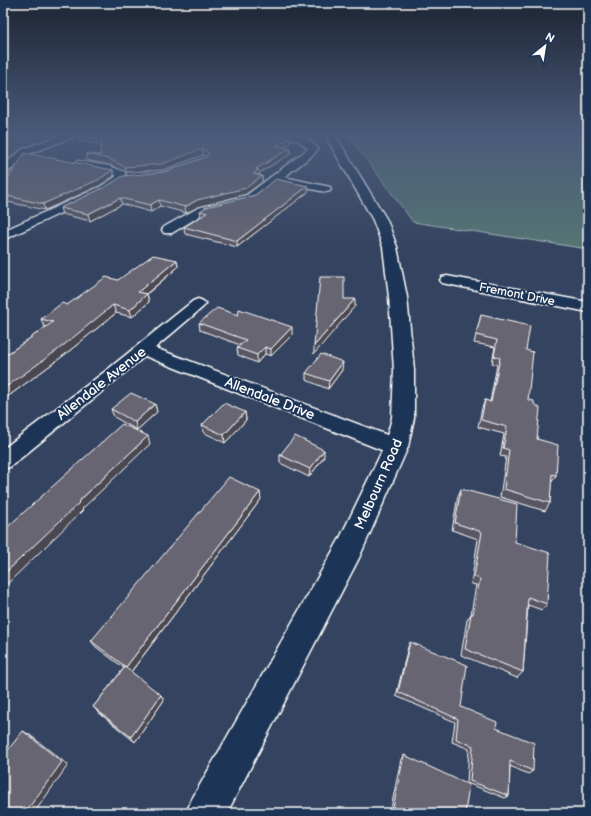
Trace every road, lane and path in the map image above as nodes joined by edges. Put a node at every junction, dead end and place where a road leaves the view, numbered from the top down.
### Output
1 (119, 173) edge
2 (284, 173) edge
3 (352, 173) edge
4 (276, 179) junction
5 (326, 189) dead end
6 (168, 230) dead end
7 (3, 236) edge
8 (447, 280) dead end
9 (198, 304) dead end
10 (588, 307) edge
11 (143, 350) junction
12 (396, 447) junction
13 (3, 461) edge
14 (210, 812) edge

1 - 7 street
2 - 4 street
3 - 12 street, Melbourn Road
4 - 5 street
4 - 6 street
8 - 10 street, Fremont Drive
9 - 11 street, Allendale Avenue
11 - 12 street, Allendale Drive
11 - 13 street, Allendale Avenue
12 - 14 street, Melbourn Road

